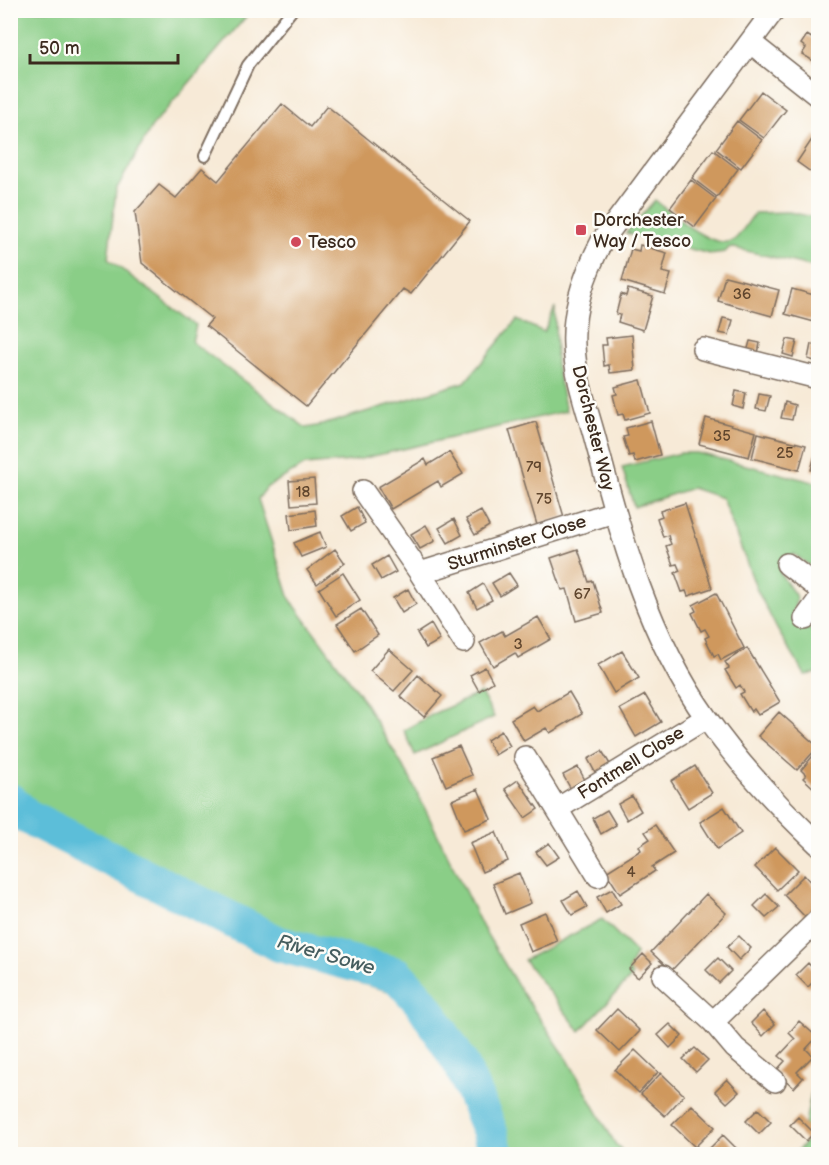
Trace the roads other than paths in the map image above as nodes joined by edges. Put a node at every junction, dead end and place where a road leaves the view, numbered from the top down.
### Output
1 (292, 10) edge
2 (774, 10) edge
3 (751, 43) junction
4 (819, 96) edge
5 (205, 156) dead end
6 (703, 349) dead end
7 (819, 378) edge
8 (363, 491) dead end
9 (614, 512) junction
10 (787, 564) dead end
11 (420, 573) junction
12 (819, 588) edge
13 (819, 601) edge
14 (805, 619) dead end
15 (464, 642) dead end
16 (706, 718) junction
17 (525, 758) dead end
18 (557, 809) junction
19 (819, 844) edge
20 (598, 876) dead end
21 (819, 920) edge
22 (663, 976) dead end
23 (713, 1022) junction
24 (775, 1081) dead end

1 - 5 lane
2 - 3 street, Dorchester Way
3 - 4 street
3 - 9 street, Dorchester Way
6 - 7 street
8 - 11 street, Sturminster Close
9 - 11 street, Sturminster Close
9 - 16 street, Dorchester Way
10 - 12 street
11 - 15 street, Sturminster Close
13 - 14 street
16 - 18 street, Fontmell Close
16 - 19 street, Dorchester Way
17 - 18 street, Fontmell Close
18 - 20 street, Fontmell Close
21 - 23 street
22 - 23 street
23 - 24 street

